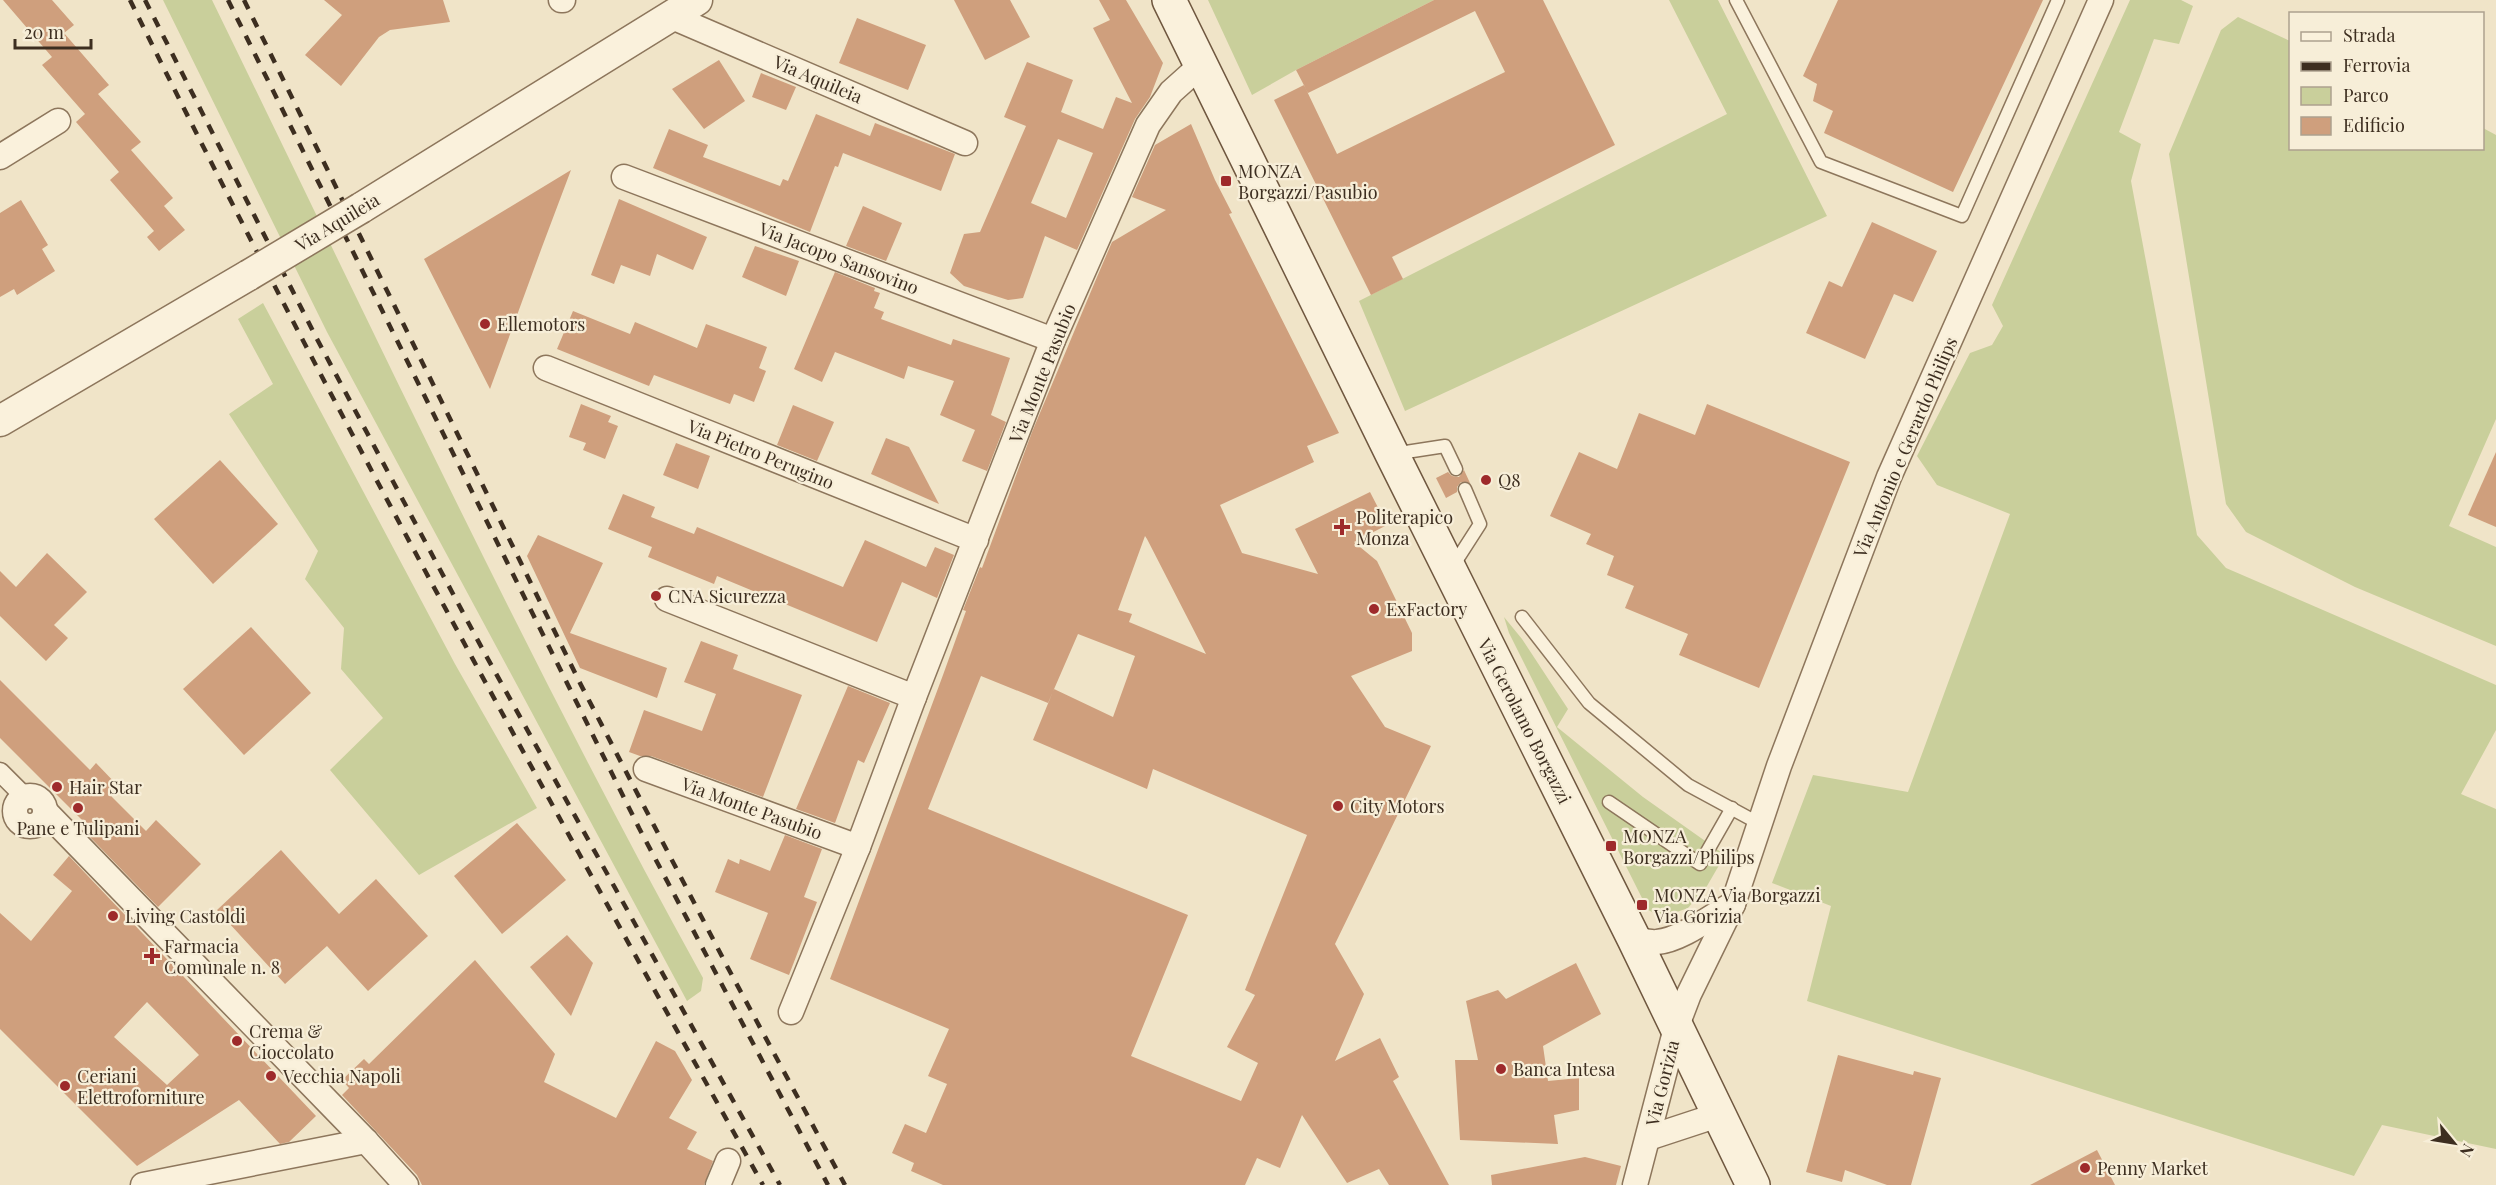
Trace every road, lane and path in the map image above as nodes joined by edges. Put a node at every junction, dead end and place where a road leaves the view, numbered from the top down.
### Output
1 (697, 0) edge
2 (1169, 0) edge
3 (1736, 0) edge
4 (2058, 0) edge
5 (2101, 0) edge
6 (670, 16) junction
7 (1200, 66) junction
8 (58, 121) dead end
9 (965, 143) dead end
10 (0, 157) edge
11 (624, 177) dead end
12 (1053, 340) junction
13 (546, 368) dead end
14 (0, 421) edge
15 (1392, 454) junction
16 (1456, 469) dead end
17 (1464, 489) dead end
18 (976, 540) junction
19 (1450, 570) junction
20 (667, 599) dead end
21 (1522, 617) dead end
22 (914, 697) junction
23 (646, 769) dead end
24 (0, 772) edge
25 (25, 797) joint
26 (1609, 802) dead end
27 (1732, 808) junction
28 (1760, 824) junction
29 (858, 847) junction
30 (1733, 904) junction
31 (1634, 939) junction
32 (791, 1012) dead end
33 (1676, 1028) junction
34 (1718, 1115) junction
35 (1648, 1138) junction
36 (366, 1141) junction
37 (728, 1161) dead end
38 (143, 1185) edge
39 (406, 1185) edge
40 (718, 1185) edge
41 (1635, 1185) edge
42 (1753, 1185) edge

1 - 6 street, Via Aquileia
2 - 7 main road, Via Gerolamo Borgazzi
3 - 4 lane
5 - 28 street, Via Antonio e Gerardo Philips
6 - 9 street, Via Aquileia
6 - 14 street, Via Aquileia, bridge
7 - 12 street, Via Monte Pasubio
7 - 15 main road, Via Gerolamo Borgazzi
8 - 10 street
11 - 12 street, Via Jacopo Sansovino
12 - 18 street, Via Monte Pasubio
13 - 18 street, Via Pietro Perugino
15 - 16 lane
15 - 19 main road, Via Gerolamo Borgazzi
17 - 19 lane
18 - 22 street, Via Monte Pasubio
19 - 31 main road, Via Gerolamo Borgazzi
20 - 22 street
21 - 27 lane
22 - 29 street, Via Monte Pasubio
23 - 29 street, Via Monte Pasubio
24 - 25 street
25 - 36 street
26 - 27 lane
27 - 28 lane
28 - 30 street, Via Antonio e Gerardo Philips
29 - 32 street, Via Monte Pasubio
30 - 31 street
30 - 33 street, Via Antonio e Gerardo Philips
31 - 33 main road, Via Gerolamo Borgazzi
33 - 34 main road, Via Gerolamo Borgazzi
33 - 35 street, Via Gorizia
34 - 35 street, Via Gorizia
34 - 42 main road, Via Gerolamo Borgazzi
35 - 41 street, Via Gorizia
36 - 38 street
36 - 39 street
37 - 40 street

